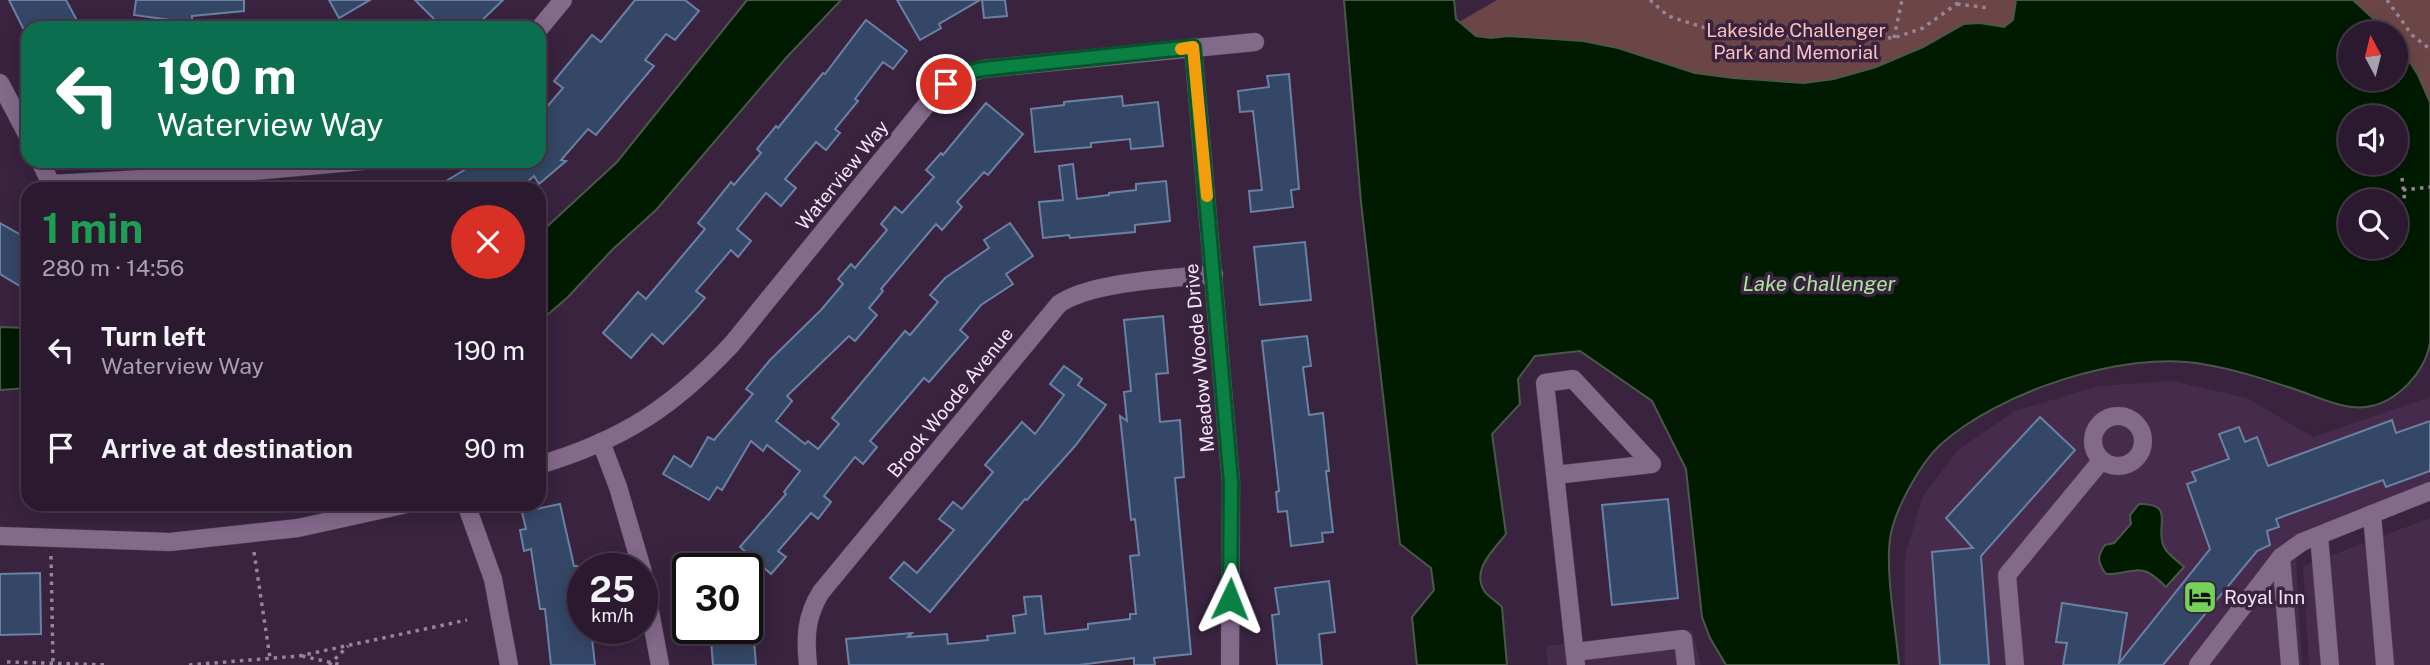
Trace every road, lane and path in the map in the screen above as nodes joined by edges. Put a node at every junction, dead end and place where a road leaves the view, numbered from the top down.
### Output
1 (563, 0) edge
2 (1650, 0) edge
3 (1902, 0) edge
4 (1962, 0) edge
5 (2387, 0) edge
6 (1956, 4) junction
7 (1989, 8) dead end
8 (546, 21) edge
9 (1894, 38) junction
10 (1255, 41) dead end
11 (1193, 47) junction
12 (2430, 49) edge
13 (0, 83) edge
14 (21, 123) edge
15 (286, 168) edge
16 (2402, 178) dead end
17 (88, 182) edge
18 (2430, 187) edge
19 (2403, 189) edge
20 (2408, 189) edge
21 (1214, 274) junction
22 (601, 442) junction
23 (2101, 461) dead end
24 (546, 462) edge
25 (1555, 475) junction
26 (2430, 491) edge
27 (375, 511) edge
28 (469, 511) edge
29 (2372, 514) junction
30 (0, 536) edge
31 (2319, 536) junction
32 (254, 552) dead end
33 (637, 553) edge
34 (51, 556) dead end
35 (2281, 557) junction
36 (467, 620) dead end
37 (656, 644) edge
38 (349, 645) junction
39 (299, 656) junction
40 (270, 658) junction
41 (1575, 659) edge
42 (7, 662) dead end
43 (53, 663) edge
44 (331, 663) edge
45 (108, 665) edge
46 (189, 665) edge
47 (197, 665) edge
48 (342, 665) edge
49 (509, 665) edge
50 (660, 665) edge
51 (808, 665) edge
52 (1230, 665) edge
53 (1685, 665) edge
54 (2015, 665) edge
55 (2198, 665) edge
56 (2290, 665) edge
57 (2330, 665) edge
58 (2385, 665) edge

1 - 8 street
2 - 9 path
3 - 9 path
4 - 6 path
5 - 12 path
6 - 7 path
6 - 9 path
10 - 11 street, Waterview Way
11 - 21 street, Meadow Woode Drive
11 - 22 street, Waterview Way
13 - 14 street
15 - 17 street
16 - 19 path
18 - 20 path
21 - 51 street, Brook Woode Avenue
21 - 52 street, Meadow Woode Drive
22 - 24 street, Waterview Way
22 - 33 street
23 - 54 street
25 - 25 street
25 - 41 street
26 - 29 street
27 - 30 street
28 - 49 street
29 - 31 street
29 - 58 street
31 - 35 street
31 - 57 street
32 - 40 path
34 - 43 path
35 - 55 street
35 - 56 street
36 - 38 path
37 - 50 street
38 - 39 path
38 - 44 path
39 - 40 path
39 - 44 path
40 - 47 path
41 - 53 street
42 - 43 path
43 - 45 path
44 - 48 path
46 - 47 path

